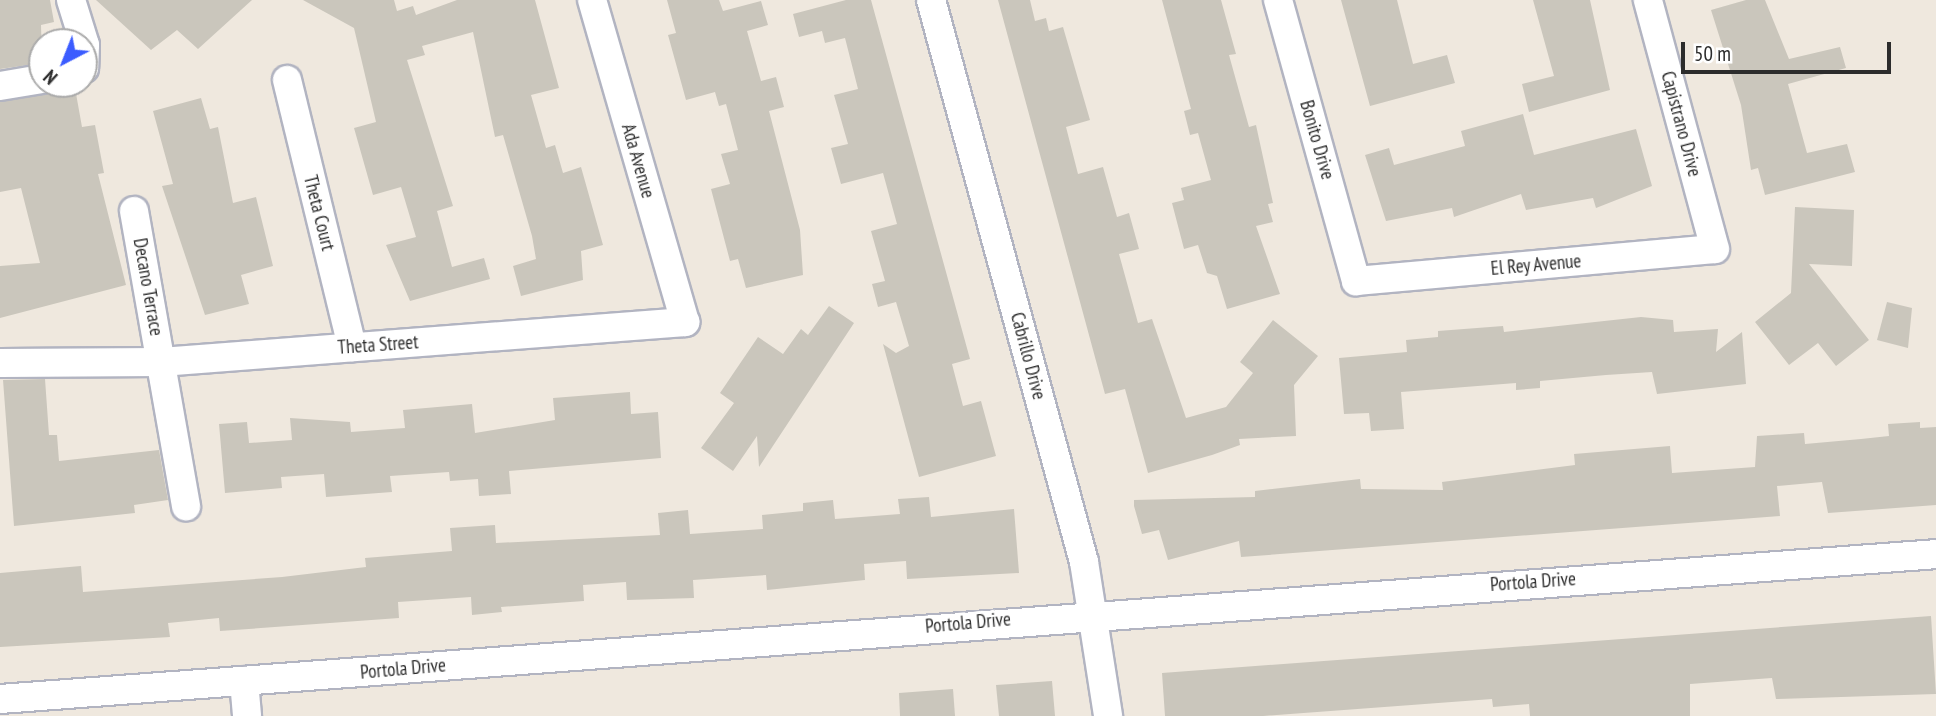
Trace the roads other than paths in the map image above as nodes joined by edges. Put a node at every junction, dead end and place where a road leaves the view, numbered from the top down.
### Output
1 (71, 0) edge
2 (592, 0) edge
3 (931, 0) edge
4 (1278, 0) edge
5 (1648, 0) edge
6 (80, 28) edge
7 (287, 80) dead end
8 (28, 81) edge
9 (0, 86) edge
10 (134, 211) dead end
11 (1715, 249) joint
12 (1356, 281) joint
13 (685, 322) joint
14 (352, 347) junction
15 (161, 362) junction
16 (0, 363) edge
17 (186, 506) dead end
18 (1936, 554) edge
19 (1096, 613) junction
20 (244, 681) junction
21 (0, 699) edge
22 (247, 716) edge
23 (1108, 716) edge

1 - 6 street
2 - 13 street, Ada Avenue
3 - 19 street, Cabrillo Drive
4 - 12 street, Bonito Drive
5 - 11 street, Capistrano Drive
7 - 14 street, Theta Court
8 - 9 street
10 - 15 street, Decano Terrace
11 - 12 street, El Rey Avenue
13 - 14 street, Theta Street
14 - 15 street, Theta Street
15 - 16 street, Theta Street
15 - 17 street, Decano Terrace
18 - 19 street, Portola Drive
19 - 20 street, Portola Drive
19 - 23 street, Cabrillo Drive
20 - 21 street, Portola Drive
20 - 22 street

